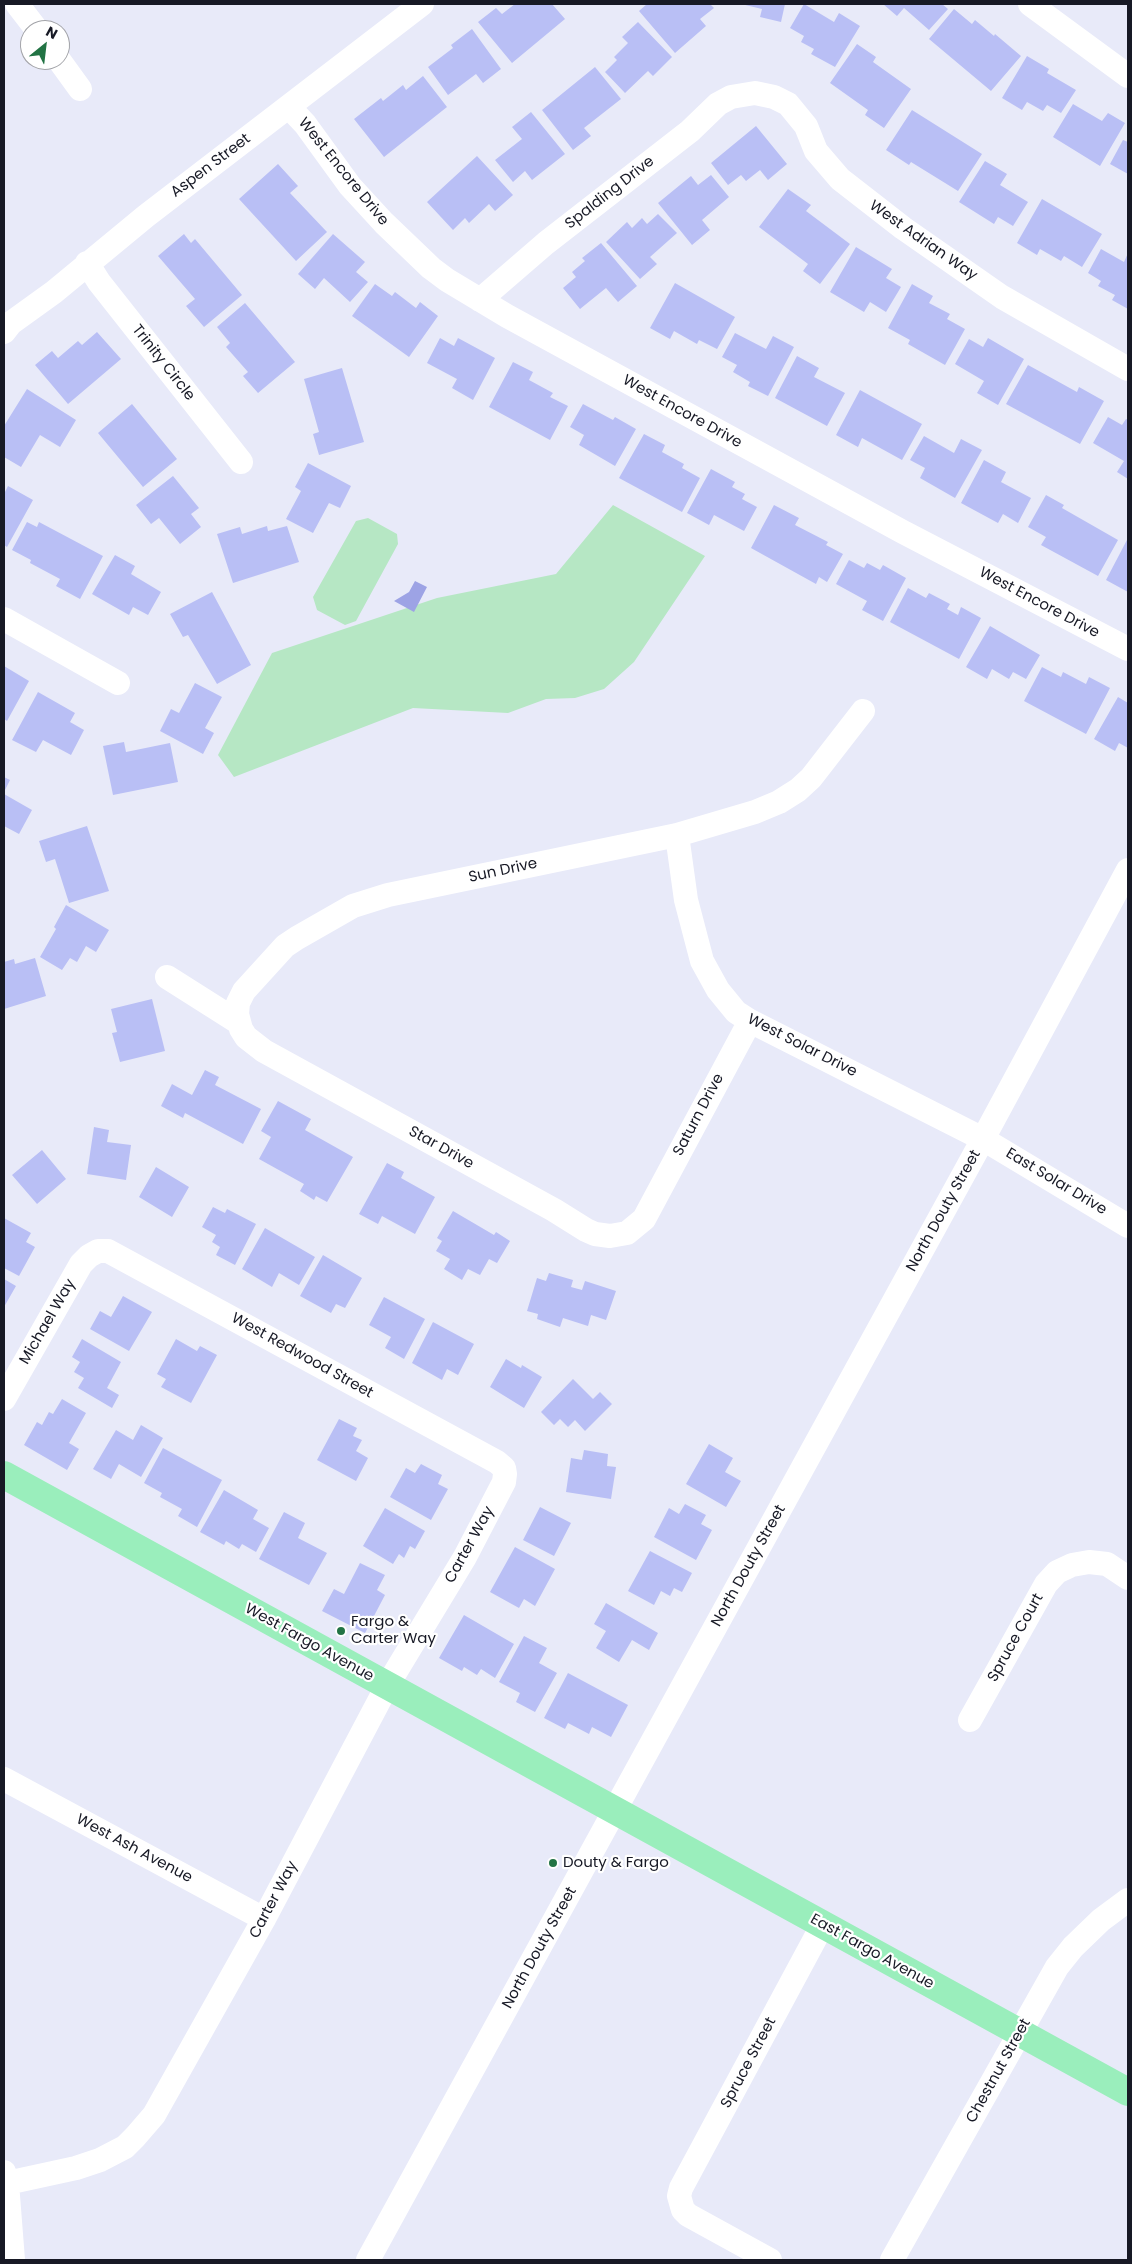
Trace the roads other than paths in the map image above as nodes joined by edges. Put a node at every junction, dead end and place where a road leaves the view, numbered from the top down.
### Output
1 (16, 4) edge
2 (422, 4) edge
3 (1030, 4) edge
4 (4, 14) edge
5 (29, 20) edge
6 (66, 70) edge
7 (1128, 76) edge
8 (80, 89) dead end
9 (744, 94) joint
10 (289, 107) junction
11 (87, 263) junction
12 (480, 300) junction
13 (4, 332) edge
14 (1128, 369) edge
15 (241, 462) dead end
16 (4, 619) edge
17 (1128, 649) edge
18 (118, 683) dead end
19 (863, 711) dead end
20 (677, 835) junction
21 (1128, 870) edge
22 (1121, 900) edge
23 (167, 977) dead end
24 (750, 1021) junction
25 (238, 1022) junction
26 (983, 1139) junction
27 (649, 1209) joint
28 (1128, 1226) edge
29 (98, 1251) joint
30 (4, 1399) edge
31 (504, 1468) joint
32 (4, 1475) edge
33 (1128, 1578) edge
34 (387, 1686) junction
35 (970, 1720) dead end
36 (4, 1779) edge
37 (615, 1811) junction
38 (1128, 1900) edge
39 (264, 1919) junction
40 (823, 1924) junction
41 (1020, 2034) junction
42 (1128, 2092) edge
43 (6, 2177) edge
44 (13, 2260) edge
45 (368, 2260) edge
46 (770, 2260) edge
47 (892, 2260) edge

1 - 4 street
1 - 5 street
2 - 10 street, Aspen Street
3 - 7 street
6 - 8 street
9 - 12 street, Spalding Drive
9 - 14 street, West Adrian Way
10 - 11 street, Aspen Street
10 - 12 street, West Encore Drive
11 - 13 street, Aspen Street
11 - 15 street, Trinity Circle
12 - 17 street, West Encore Drive
16 - 18 street
19 - 20 street, Sun Drive
20 - 24 street, West Solar Drive
20 - 25 street, Sun Drive
21 - 22 street, North Douty Street
22 - 26 street, North Douty Street
23 - 25 street
24 - 26 street, West Solar Drive
24 - 27 street, Saturn Drive
25 - 27 street, Star Drive
26 - 28 street, East Solar Drive
26 - 37 street, North Douty Street
29 - 30 street, Michael Way
29 - 31 street, West Redwood Street
31 - 34 street, Carter Way
32 - 34 main road, West Fargo Avenue
33 - 35 street, Spruce Court
34 - 37 main road, West Fargo Avenue
34 - 39 street, Carter Way
36 - 39 street, West Ash Avenue
37 - 40 main road, East Fargo Avenue
37 - 45 street, North Douty Street
38 - 41 street, Chestnut Street
39 - 43 street, Carter Way
40 - 41 main road, East Fargo Avenue
40 - 46 street, Spruce Street
41 - 42 main road, East Fargo Avenue
41 - 47 street, Chestnut Street
43 - 44 street, Carter Way

